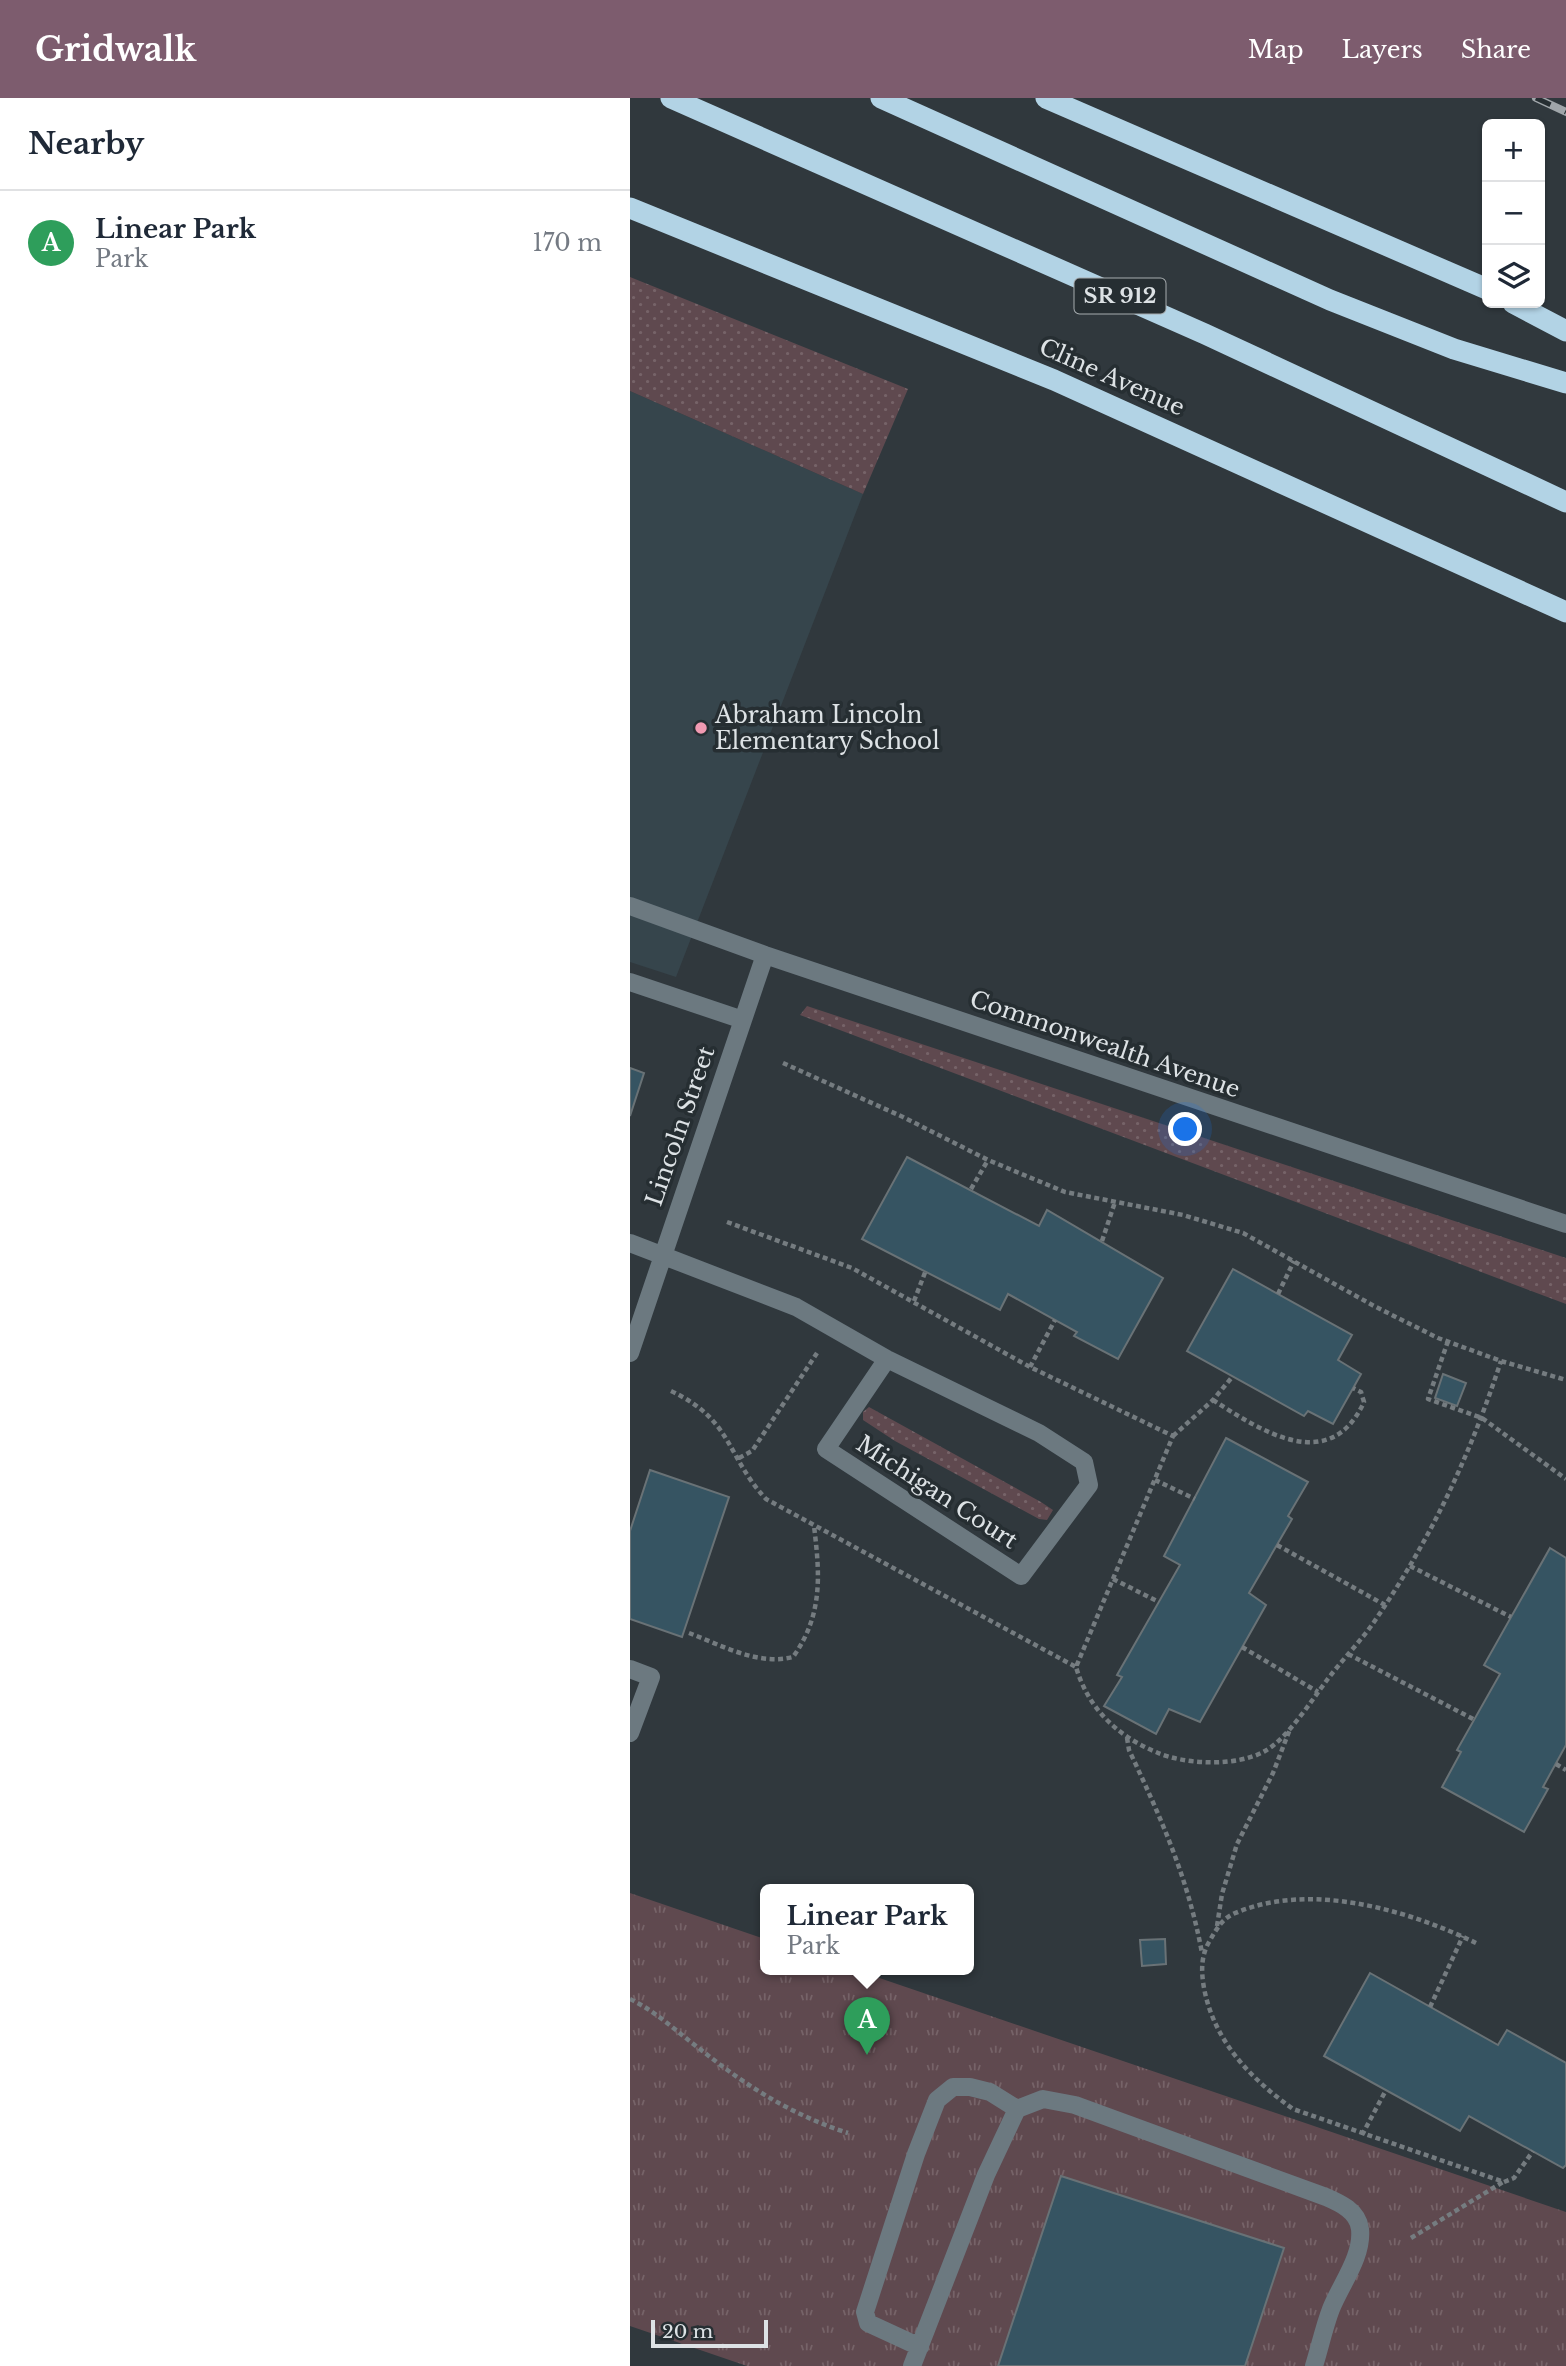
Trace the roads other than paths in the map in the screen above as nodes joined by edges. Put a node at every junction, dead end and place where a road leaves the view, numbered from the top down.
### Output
1 (671, 98) edge
2 (881, 98) edge
3 (1046, 98) edge
4 (630, 208) edge
5 (1482, 287) edge
6 (1522, 308) edge
7 (1566, 331) edge
8 (1566, 383) edge
9 (1566, 502) edge
10 (1566, 612) edge
11 (630, 906) edge
12 (765, 956) junction
13 (630, 982) edge
14 (743, 1020) junction
15 (1566, 1224) edge
16 (630, 1243) edge
17 (662, 1254) junction
18 (630, 1353) edge
19 (887, 1359) junction
20 (630, 1669) edge
21 (630, 1733) edge
22 (1017, 2109) junction
23 (920, 2347) junction
24 (912, 2366) edge
25 (1314, 2366) edge

1 - 9 highway, SR 912
2 - 8 highway
3 - 5 highway
4 - 10 highway, Cline Avenue
6 - 7 highway
11 - 12 street, Commonwealth Avenue
12 - 14 street, Lincoln Street
12 - 15 street, Commonwealth Avenue
13 - 14 street
14 - 17 street, Lincoln Street
16 - 17 street, Michigan Court
17 - 18 street, Lincoln Street
17 - 19 street, Michigan Court
19 - 19 street, Michigan Court
20 - 21 street
22 - 23 street
22 - 23 street
22 - 25 street
23 - 24 street

